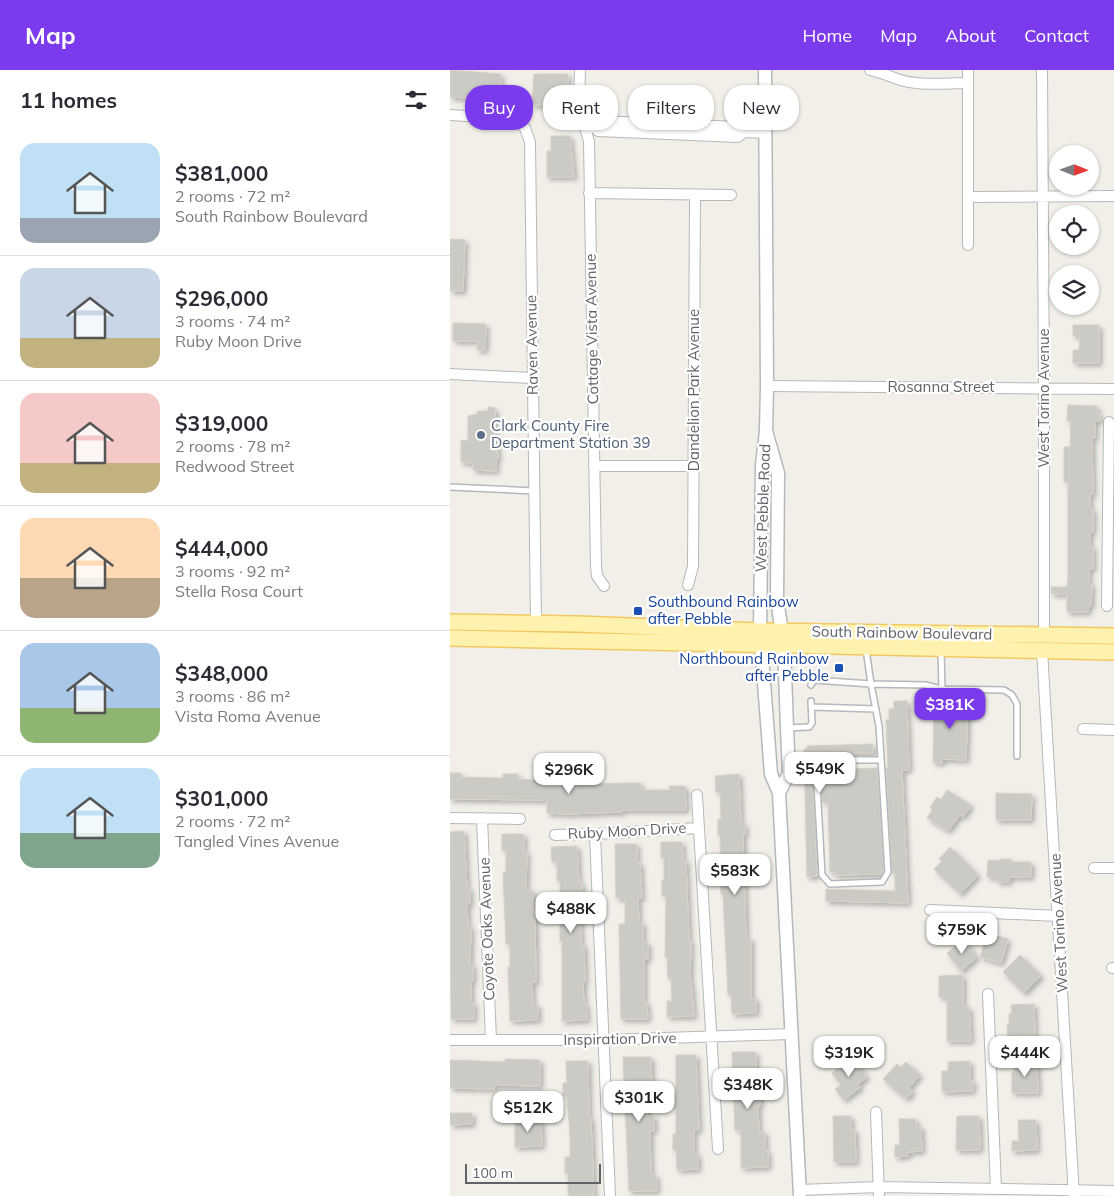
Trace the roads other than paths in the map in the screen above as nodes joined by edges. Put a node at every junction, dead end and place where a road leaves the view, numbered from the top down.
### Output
1 (580, 70) edge
2 (765, 70) edge
3 (870, 70) edge
4 (968, 70) edge
5 (1042, 70) edge
6 (968, 83) junction
7 (580, 85) edge
8 (450, 115) edge
9 (589, 130) edge
10 (596, 130) edge
11 (765, 133) junction
12 (589, 194) junction
13 (695, 195) junction
14 (731, 195) dead end
15 (968, 196) junction
16 (1042, 196) junction
17 (1114, 196) edge
18 (968, 244) dead end
19 (450, 374) edge
20 (532, 378) junction
21 (767, 386) junction
22 (1044, 388) junction
23 (1114, 388) edge
24 (1109, 422) dead end
25 (766, 432) junction
26 (594, 466) junction
27 (694, 466) junction
28 (1111, 470) edge
29 (450, 487) edge
30 (534, 490) junction
31 (1111, 566) edge
32 (688, 585) dead end
33 (604, 586) dead end
34 (1107, 606) dead end
35 (450, 622) edge
36 (536, 624) junction
37 (578, 624) junction
38 (1044, 635) junction
39 (1107, 636) edge
40 (450, 638) edge
41 (760, 638) junction
42 (782, 638) junction
43 (494, 639) junction
44 (535, 640) junction
45 (866, 647) junction
46 (947, 648) junction
47 (1042, 650) junction
48 (1114, 652) edge
49 (871, 684) junction
50 (811, 685) dead end
51 (942, 689) junction
52 (876, 709) junction
53 (788, 728) junction
54 (1082, 729) dead end
55 (1114, 730) edge
56 (1017, 756) dead end
57 (881, 760) junction
58 (779, 793) junction
59 (698, 795) dead end
60 (450, 818) edge
61 (482, 818) junction
62 (520, 819) dead end
63 (699, 828) junction
64 (595, 834) junction
65 (555, 835) dead end
66 (1094, 868) dead end
67 (1114, 868) edge
68 (930, 910) dead end
69 (1058, 916) junction
70 (988, 994) dead end
71 (790, 1034) junction
72 (711, 1037) junction
73 (450, 1040) edge
74 (491, 1040) junction
75 (603, 1040) junction
76 (876, 1112) dead end
77 (718, 1150) dead end
78 (996, 1189) junction
79 (879, 1191) edge
80 (1114, 1191) edge
81 (800, 1193) edge
82 (1074, 1193) edge
83 (610, 1196) edge

1 - 7 street, Cottage Vista Avenue
2 - 11 street, West Pebble Road
3 - 6 street
4 - 6 street
5 - 16 street, West Torino Avenue
6 - 15 street
8 - 20 street, Raven Avenue
9 - 12 street, Cottage Vista Avenue
10 - 11 street
11 - 21 street, West Pebble Road
12 - 13 street
12 - 26 street, Cottage Vista Avenue
13 - 14 street
13 - 27 street, Dandelion Park Avenue
15 - 16 street
15 - 18 street
16 - 17 street
16 - 22 street, West Torino Avenue
19 - 20 street
20 - 30 street, Raven Avenue
21 - 22 street, Rosanna Street
21 - 25 street, West Pebble Road
22 - 23 street, Rosanna Street
22 - 38 street, West Torino Avenue
24 - 28 street
25 - 41 street, West Pebble Road
25 - 42 street, West Pebble Road
26 - 27 street
26 - 33 street, Cottage Vista Avenue
27 - 32 street, Dandelion Park Avenue
28 - 31 street
29 - 30 lane
30 - 36 street, Raven Avenue
31 - 34 street
35 - 36 main road, South Rainbow Boulevard
36 - 37 main road, South Rainbow Boulevard
36 - 43 main road
37 - 41 main road, South Rainbow Boulevard
37 - 44 main road
38 - 39 main road, South Rainbow Boulevard
38 - 42 main road, South Rainbow Boulevard
38 - 46 main road
39 - 47 main road
40 - 43 main road, South Rainbow Boulevard
41 - 42 main road, South Rainbow Boulevard
41 - 44 main road, South Rainbow Boulevard
41 - 58 street, West Pebble Road
42 - 45 main road, South Rainbow Boulevard
42 - 53 street, West Pebble Road
43 - 44 main road, South Rainbow Boulevard
45 - 46 main road, South Rainbow Boulevard
45 - 49 lane
46 - 47 main road, South Rainbow Boulevard
46 - 51 lane
47 - 48 main road, South Rainbow Boulevard
47 - 69 street, West Torino Avenue
49 - 50 lane
49 - 51 lane
49 - 52 lane
51 - 56 lane
52 - 53 lane
52 - 57 lane
53 - 58 street, West Pebble Road
54 - 55 street
57 - 57 lane
58 - 71 street, West Pebble Road
59 - 63 street
60 - 61 street
61 - 62 street
61 - 74 street, Coyote Oaks Avenue
63 - 64 street, Ruby Moon Drive
63 - 72 street
64 - 65 street, Ruby Moon Drive
64 - 75 street
66 - 67 street
68 - 69 street
69 - 82 street, West Torino Avenue
70 - 78 street
71 - 72 street, Inspiration Drive
71 - 81 street, West Pebble Road
72 - 75 street, Inspiration Drive
72 - 77 street
73 - 74 street, Inspiration Drive
74 - 75 street, Inspiration Drive
75 - 83 street
76 - 79 street
78 - 79 street
78 - 82 street
79 - 81 street
80 - 82 street

